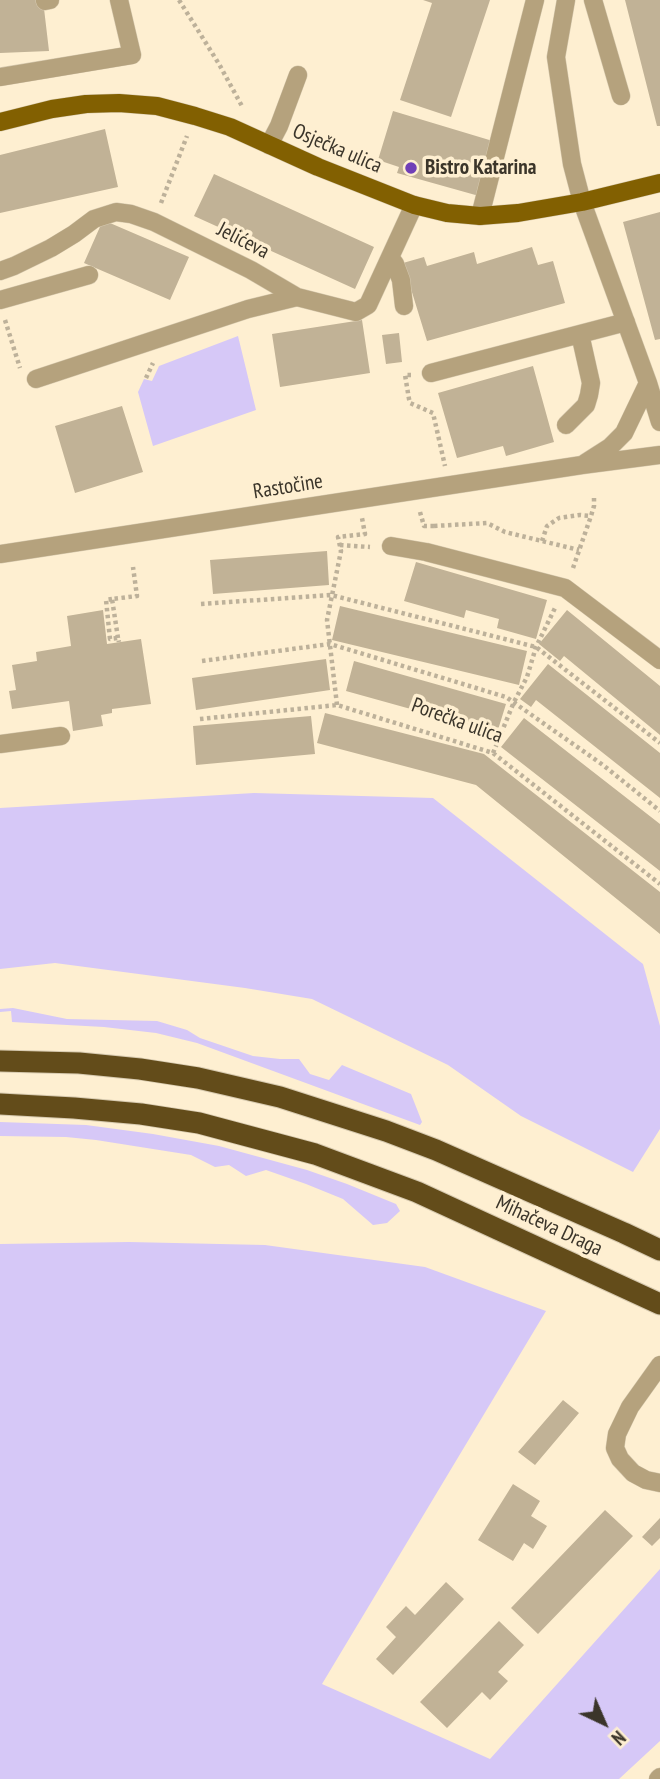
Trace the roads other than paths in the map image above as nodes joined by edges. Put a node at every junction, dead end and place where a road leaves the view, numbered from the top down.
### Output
1 (119, 0) edge
2 (535, 0) edge
3 (566, 0) edge
4 (593, 0) edge
5 (298, 75) dead end
6 (0, 77) edge
7 (621, 96) dead end
8 (0, 122) edge
9 (269, 145) junction
10 (660, 183) edge
11 (582, 202) junction
12 (414, 205) junction
13 (480, 216) junction
14 (390, 257) junction
15 (0, 271) edge
16 (89, 275) dead end
17 (297, 297) junction
18 (0, 299) edge
19 (404, 306) dead end
20 (626, 322) junction
21 (580, 334) junction
22 (431, 373) dead end
23 (651, 376) edge
24 (36, 379) dead end
25 (660, 422) edge
26 (566, 425) dead end
27 (660, 455) edge
28 (582, 465) junction
29 (391, 545) road end
30 (0, 554) edge
31 (660, 660) edge
32 (61, 736) dead end
33 (0, 744) edge
34 (0, 1060) edge
35 (0, 1104) edge
36 (660, 1250) edge
37 (660, 1304) edge
38 (660, 1365) edge
39 (660, 1483) edge

1 - 6 street
2 - 13 street
3 - 11 street
4 - 7 street
5 - 9 street
8 - 9 main road, Osječka ulica
9 - 12 main road, Osječka ulica
10 - 11 main road, Osječka ulica
11 - 13 main road, Osječka ulica
11 - 20 street
12 - 13 main road, Osječka ulica
12 - 14 street, Jelićeva
14 - 17 street, Jelićeva
14 - 19 street
15 - 17 street, Jelićeva
16 - 18 street
17 - 24 street
20 - 21 street
20 - 23 street
21 - 22 street
21 - 26 street
23 - 25 street
23 - 28 street, Rastočine
27 - 28 street, Rastočine
28 - 30 street, Rastočine
29 - 31 street
32 - 33 street
34 - 36 highway, Mihačeva Draga
35 - 37 highway, Mihačeva Draga
38 - 39 street

